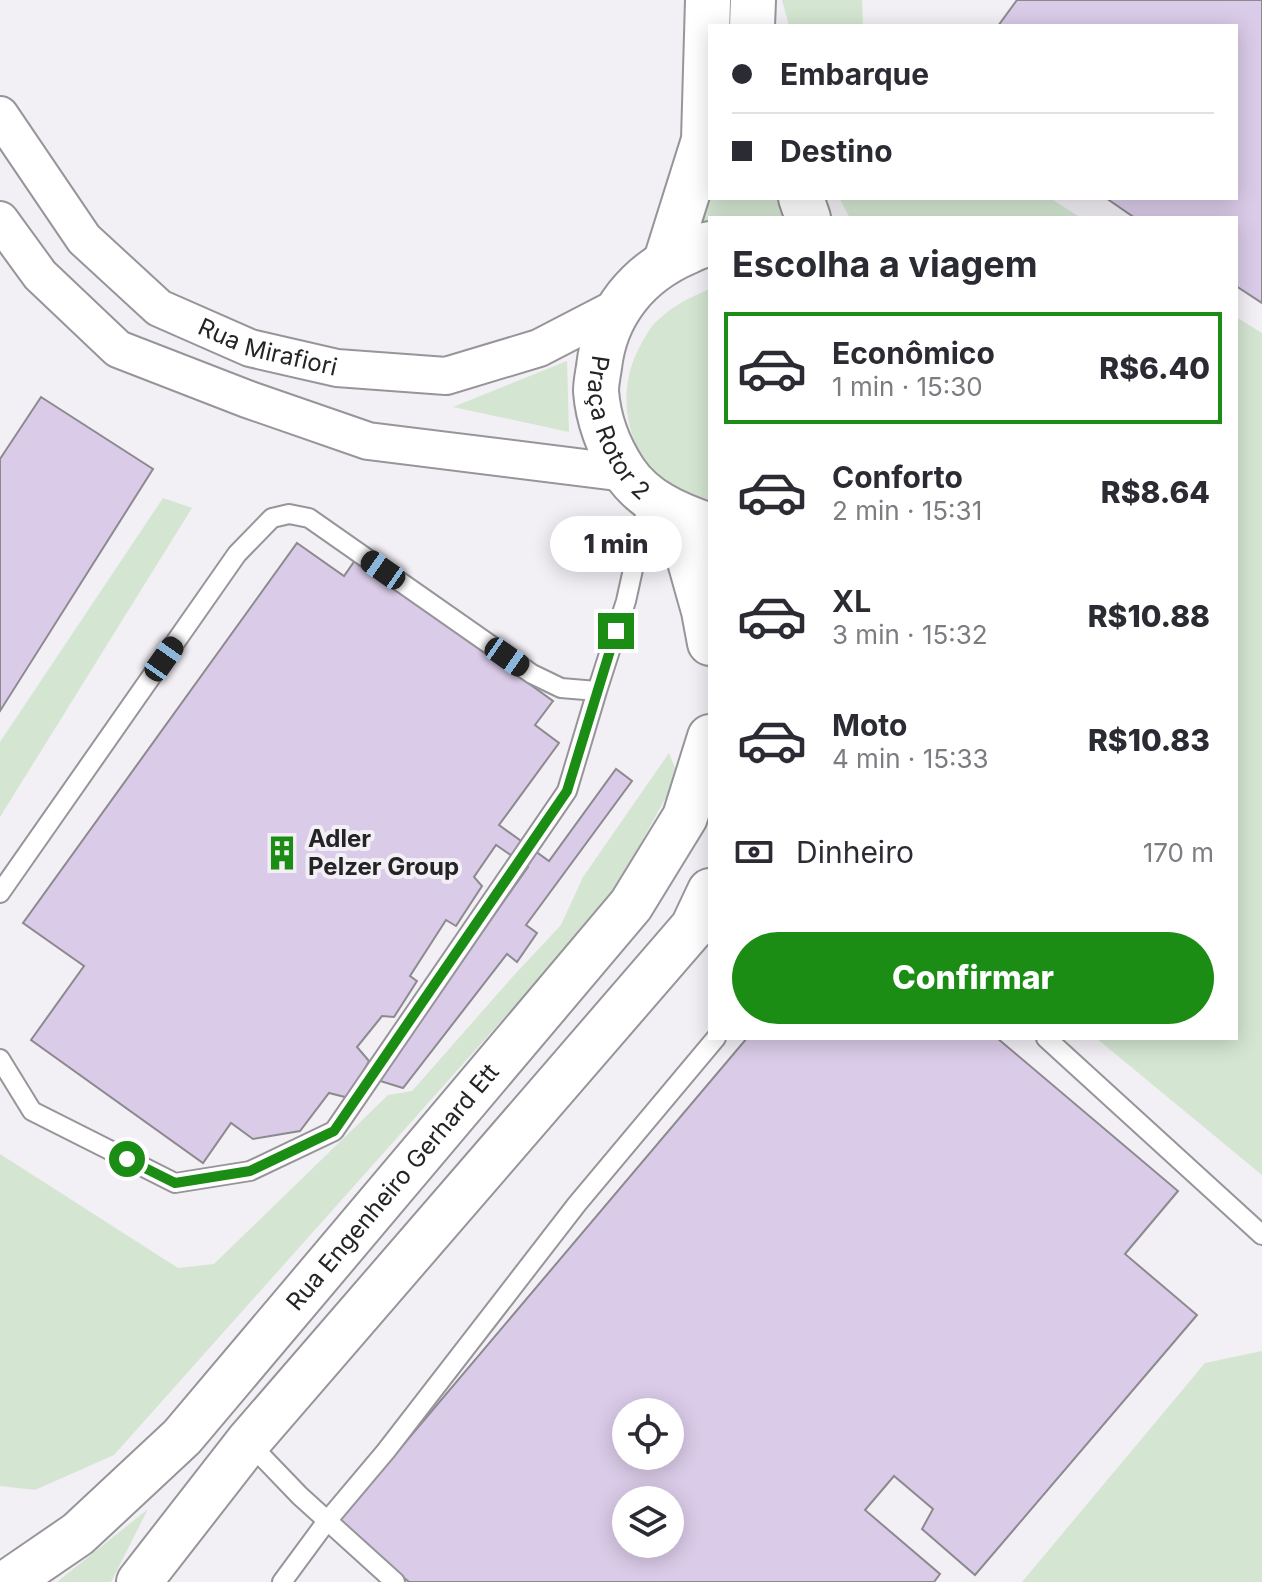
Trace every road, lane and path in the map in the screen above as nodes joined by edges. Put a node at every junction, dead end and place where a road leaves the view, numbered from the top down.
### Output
1 (708, 0) edge
2 (753, 0) edge
3 (752, 24) edge
4 (0, 115) edge
5 (0, 220) edge
6 (708, 245) edge
7 (666, 261) junction
8 (620, 306) junction
9 (665, 502) edge
10 (708, 632) edge
11 (597, 691) junction
12 (708, 743) edge
13 (0, 893) edge
14 (708, 895) edge
15 (714, 1040) edge
16 (1048, 1040) edge
17 (0, 1059) edge
18 (1262, 1235) edge
19 (248, 1442) junction
20 (327, 1521) junction
21 (8, 1582) edge
22 (139, 1582) edge
23 (282, 1582) edge
24 (395, 1582) edge

1 - 7 main road
2 - 3 main road
4 - 8 street, Rua Mirafiori
5 - 9 street
6 - 7 main road, Praça Rotor 2
7 - 8 main road, Praça Rotor 2
8 - 9 main road, Praça Rotor 2
9 - 10 main road
9 - 11 lane
11 - 13 lane
11 - 17 lane
12 - 21 main road, Rua Engenheiro Gerhard Ett
14 - 19 main road
15 - 20 lane
16 - 18 lane
19 - 20 lane
19 - 22 main road
20 - 23 lane
20 - 24 lane

